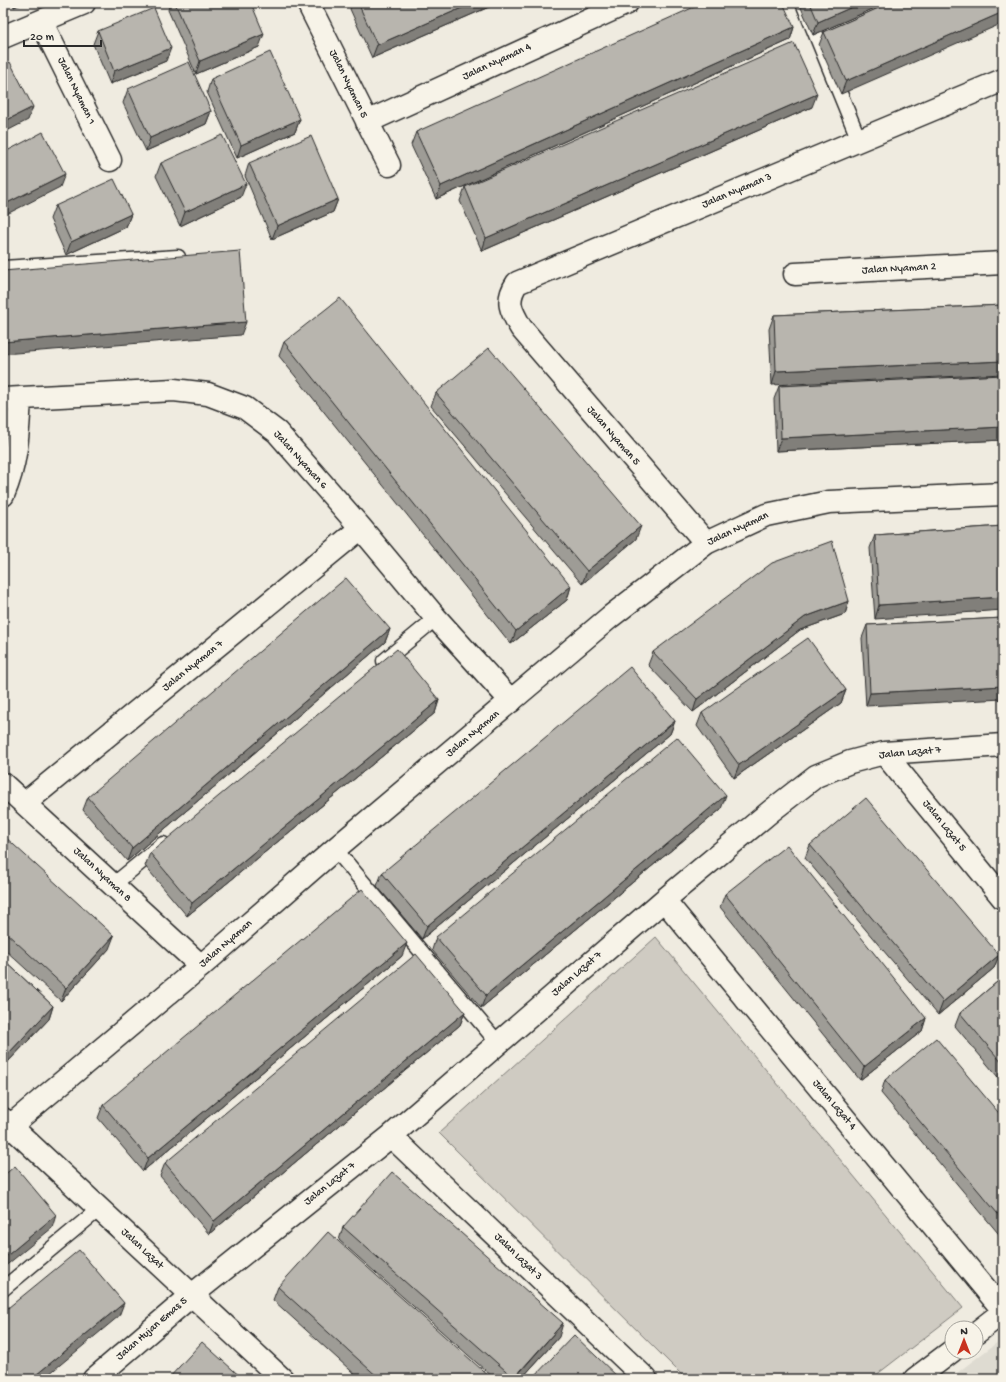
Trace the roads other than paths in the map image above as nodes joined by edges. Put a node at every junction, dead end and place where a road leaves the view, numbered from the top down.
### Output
1 (84, 3) edge
2 (308, 3) edge
3 (627, 3) edge
4 (803, 3) edge
5 (41, 21) junction
6 (3, 37) edge
7 (1003, 80) edge
8 (367, 122) junction
9 (859, 140) junction
10 (110, 160) dead end
11 (388, 164) dead end
12 (190, 256) edge
13 (1003, 263) edge
14 (3, 268) edge
15 (795, 274) dead end
16 (520, 328) joint
17 (12, 399) edge
18 (1003, 494) edge
19 (3, 495) edge
20 (361, 528) junction
21 (706, 544) junction
22 (436, 618) junction
23 (375, 669) edge
24 (511, 701) junction
25 (1003, 746) edge
26 (884, 753) junction
27 (3, 784) edge
28 (25, 804) junction
29 (174, 835) edge
30 (335, 849) junction
31 (113, 886) junction
32 (1003, 898) edge
33 (664, 900) junction
34 (201, 966) junction
35 (498, 1043) junction
36 (6, 1126) edge
37 (391, 1136) junction
38 (99, 1209) junction
39 (3, 1289) edge
40 (192, 1295) junction
41 (1003, 1311) edge
42 (984, 1326) edge
43 (944, 1357) edge
44 (94, 1379) edge
45 (282, 1379) edge
46 (646, 1379) edge
47 (915, 1379) edge

1 - 5 street
2 - 8 street, Jalan Nyaman 5
3 - 8 street, Jalan Nyaman 4
4 - 9 lane
5 - 6 street
5 - 10 street, Jalan Nyaman 1
7 - 9 street, Jalan Nyaman 3
8 - 11 street, Jalan Nyaman 5
9 - 16 street, Jalan Nyaman 3
12 - 14 lane
13 - 15 street, Jalan Nyaman 2
16 - 21 street, Jalan Nyaman 5
17 - 19 street
17 - 20 street, Jalan Nyaman 6
18 - 21 street, Jalan Nyaman
20 - 22 street, Jalan Nyaman 6
20 - 28 street, Jalan Nyaman 7
21 - 24 street, Jalan Nyaman
22 - 23 lane
22 - 24 street, Jalan Nyaman 6
24 - 30 street, Jalan Nyaman
25 - 26 street, Jalan Lazat 7
26 - 32 street, Jalan Lazat 5
26 - 33 street, Jalan Lazat 7
27 - 28 street, Jalan Nyaman 8
28 - 31 street, Jalan Nyaman 8
29 - 31 lane
30 - 34 street, Jalan Nyaman
30 - 35 lane
31 - 34 street, Jalan Nyaman 8
33 - 35 street, Jalan Lazat 7
33 - 41 street, Jalan Lazat 4
34 - 36 street, Jalan Nyaman
35 - 37 street, Jalan Lazat 7
36 - 38 street, Jalan Lazat
37 - 40 street, Jalan Lazat 7
37 - 46 street, Jalan Lazat 3
38 - 39 lane
38 - 40 street, Jalan Lazat
40 - 44 street, Jalan Hujan Emas 5
40 - 45 street, Jalan Lazat
41 - 42 street
43 - 47 street

